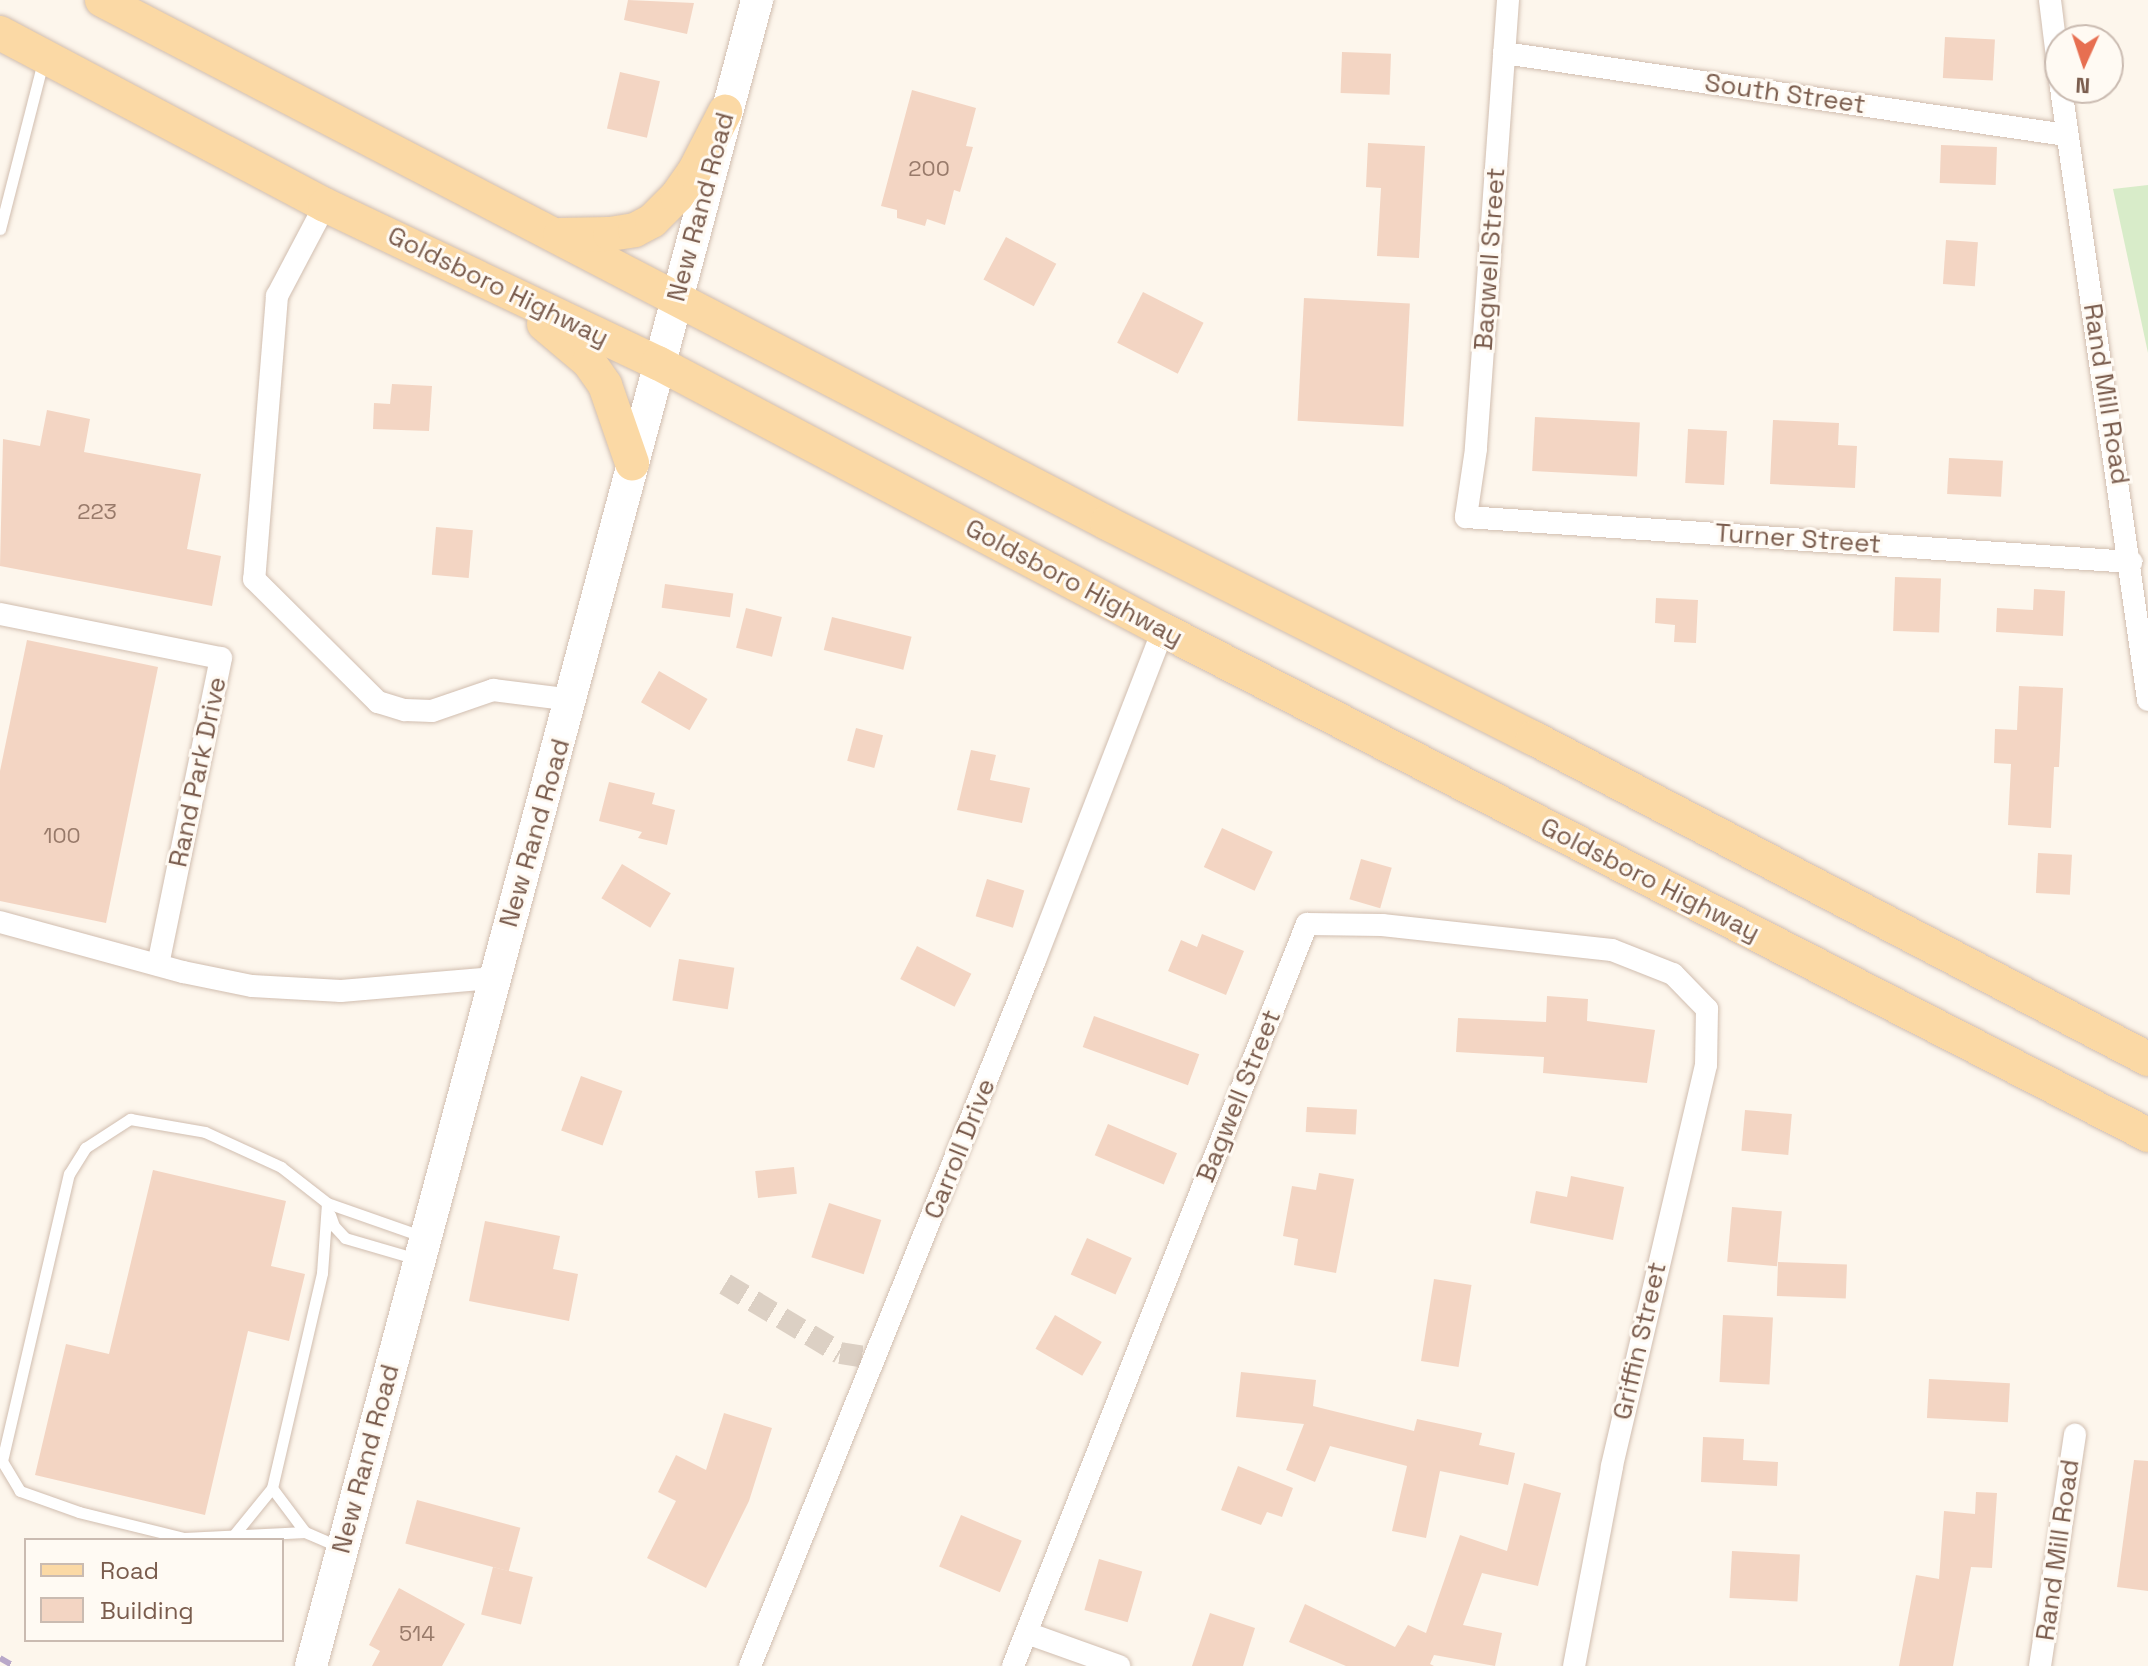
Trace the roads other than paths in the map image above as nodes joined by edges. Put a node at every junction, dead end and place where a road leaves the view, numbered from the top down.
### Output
1 (102, 0) edge
2 (757, 0) edge
3 (1508, 0) edge
4 (2050, 0) edge
5 (2053, 24) edge
6 (0, 33) edge
7 (1504, 53) junction
8 (45, 56) junction
9 (2063, 104) edge
10 (725, 112) junction
11 (2066, 135) junction
12 (325, 205) junction
13 (0, 229) edge
14 (553, 235) junction
15 (500, 288) junction
16 (677, 300) junction
17 (658, 363) junction
18 (632, 463) junction
19 (1466, 517) joint
20 (2131, 562) junction
21 (0, 614) edge
22 (1163, 630) junction
23 (572, 700) junction
24 (2148, 700) edge
25 (0, 922) edge
26 (158, 965) junction
27 (494, 978) junction
28 (1707, 1017) joint
29 (2148, 1059) edge
30 (2148, 1135) edge
31 (327, 1203) junction
32 (421, 1248) junction
33 (2075, 1435) dead end
34 (2, 1461) edge
35 (272, 1488) junction
36 (305, 1532) junction
37 (233, 1536) junction
38 (342, 1548) junction
39 (1027, 1633) junction
40 (311, 1666) edge
41 (750, 1666) edge
42 (1013, 1666) edge
43 (1119, 1666) edge
44 (1574, 1666) edge
45 (2040, 1666) edge

1 - 14 main road
2 - 10 street, New Rand Road
3 - 7 street, Bagwell Street
4 - 5 street
6 - 8 main road, Goldsboro Highway
7 - 11 street, South Street
7 - 19 street, Bagwell Street
8 - 12 main road, Goldsboro Highway
8 - 13 lane
9 - 11 street, Rand Mill Road
10 - 14 main road
10 - 16 street, New Rand Road
11 - 20 street, Rand Mill Road
12 - 15 main road, Goldsboro Highway
12 - 23 street
14 - 16 main road
15 - 17 main road, Goldsboro Highway
15 - 18 main road
16 - 17 street, New Rand Road
16 - 29 main road
17 - 18 street, New Rand Road
17 - 22 main road, Goldsboro Highway
18 - 23 street, New Rand Road
19 - 20 street, Turner Street
20 - 24 street, Rand Mill Road
21 - 26 street, Rand Park Drive
22 - 30 main road, Goldsboro Highway
22 - 41 street, Carroll Drive
23 - 27 street, New Rand Road
25 - 26 street
26 - 27 street
27 - 32 street, New Rand Road
28 - 39 street, Bagwell Street
28 - 44 street, Griffin Street
31 - 32 lane
31 - 32 lane
31 - 34 lane
31 - 35 lane
32 - 38 street, New Rand Road
33 - 45 street, Rand Mill Road
34 - 37 lane
35 - 36 lane
35 - 37 lane
36 - 37 lane
36 - 38 lane
38 - 40 street, New Rand Road
39 - 42 street, Bagwell Street
39 - 43 street

